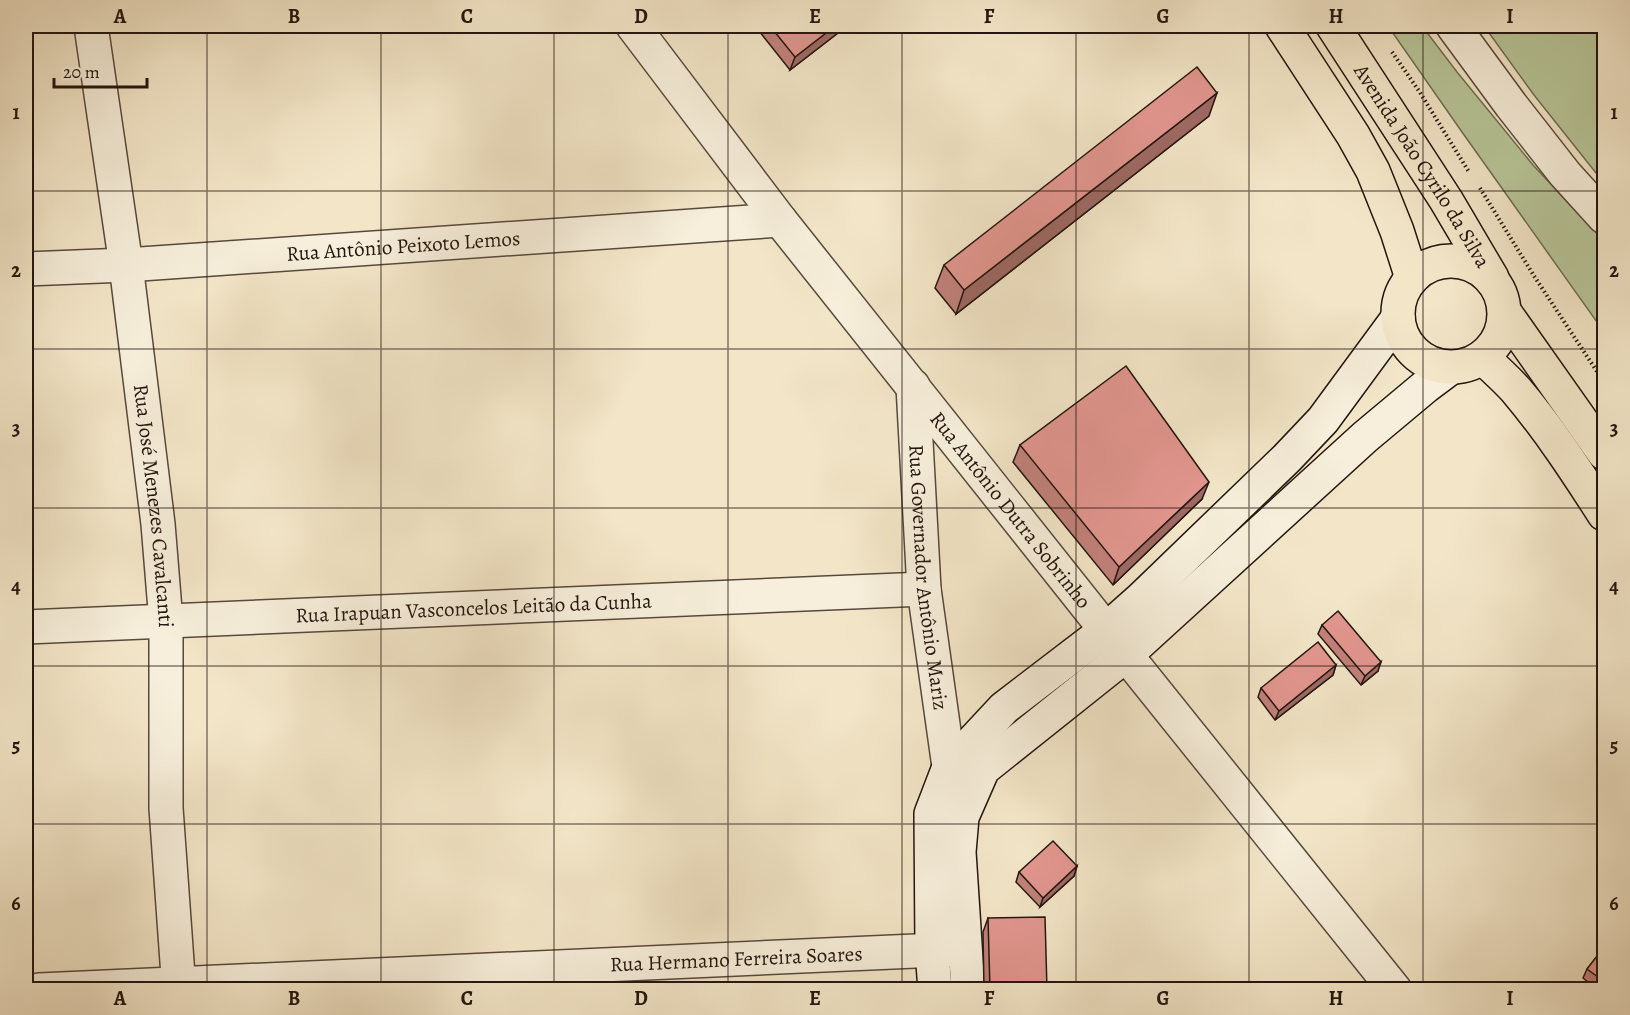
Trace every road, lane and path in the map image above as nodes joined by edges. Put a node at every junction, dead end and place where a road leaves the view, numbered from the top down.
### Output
1 (91, 26) edge
2 (633, 26) edge
3 (1282, 26) edge
4 (1333, 26) edge
5 (1453, 26) edge
6 (1386, 44) dead end
7 (1473, 178) dead end
8 (1480, 188) dead end
9 (1605, 217) edge
10 (780, 220) junction
11 (126, 266) junction
12 (26, 269) edge
13 (1412, 278) junction
14 (1492, 278) junction
15 (1506, 314) junction
16 (1398, 318) junction
17 (1483, 358) junction
18 (1450, 368) junction
19 (1605, 382) edge
20 (913, 386) junction
21 (1605, 453) edge
22 (1605, 514) edge
23 (924, 589) junction
24 (166, 622) junction
25 (26, 627) edge
26 (1106, 630) junction
27 (1126, 655) junction
28 (949, 767) junction
29 (965, 948) junction
30 (932, 950) junction
31 (179, 986) edge
32 (39, 990) edge
33 (935, 990) edge
34 (968, 990) edge
35 (1395, 990) edge

1 - 11 street, Rua José Menezes Cavalcanti
2 - 10 street, Rua Antônio Dutra Sobrinho
3 - 13 main road, Avenida João Cyrilo da Silva
4 - 14 main road, Avenida João Cyrilo da Silva
5 - 9 street
6 - 7 path
8 - 19 path
10 - 11 street, Rua Antônio Peixoto Lemos
10 - 20 street, Rua Antônio Dutra Sobrinho
11 - 12 street, Rua Antônio Peixoto Lemos
11 - 24 street, Rua José Menezes Cavalcanti
13 - 14 main road, Avenida João Cyrilo da Silva
13 - 16 main road
14 - 15 main road, Avenida João Cyrilo da Silva
15 - 17 main road
15 - 21 main road, Avenida João Cyrilo da Silva
16 - 18 main road
16 - 26 street
17 - 18 main road
17 - 22 main road
18 - 27 street
20 - 23 street, Rua Governador Antônio Mariz
20 - 26 street, Rua Antônio Dutra Sobrinho
23 - 24 street, Rua Irapuan Vasconcelos Leitão da Cunha
23 - 28 street, Rua Governador Antônio Mariz
24 - 25 street, Rua Irapuan Vasconcelos Leitão da Cunha
24 - 31 street, Rua José Menezes Cavalcanti
26 - 27 street, Rua Antônio Dutra Sobrinho
26 - 28 street
27 - 29 street
27 - 35 street, Rua Antônio Dutra Sobrinho
28 - 30 street
29 - 30 street, Rua Hermano Ferreira Soares
29 - 34 street
30 - 31 street, Rua Hermano Ferreira Soares
30 - 33 street
31 - 32 street, Rua Hermano Ferreira Soares

